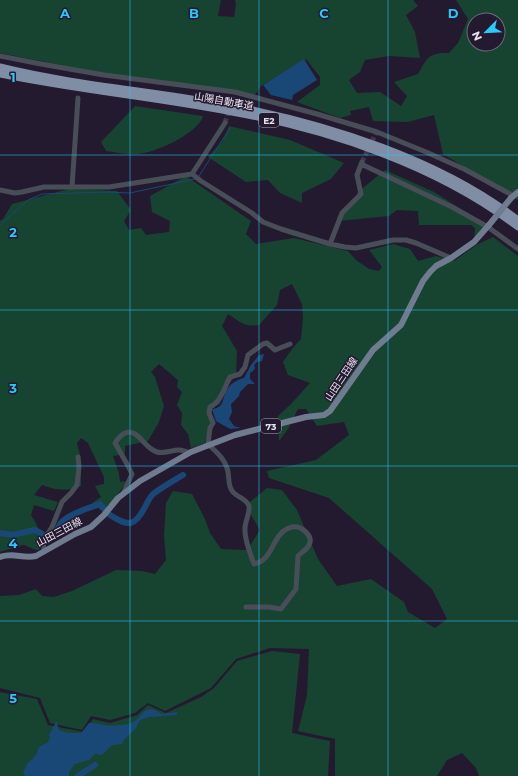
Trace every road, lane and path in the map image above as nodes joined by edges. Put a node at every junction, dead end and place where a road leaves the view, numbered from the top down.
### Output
1 (0, 56) edge
2 (0, 67) edge
3 (0, 74) edge
4 (78, 98) dead end
5 (225, 123) tunnel mouth
6 (192, 174) junction
7 (72, 187) junction
8 (0, 190) edge
9 (514, 195) edge
10 (518, 220) edge
11 (489, 226) junction
12 (518, 227) edge
13 (330, 244) junction
14 (518, 249) edge
15 (451, 258) junction
16 (290, 344) dead end
17 (208, 444) junction
18 (191, 452) junction
19 (78, 457) dead end
20 (123, 494) junction
21 (44, 551) junction
22 (0, 557) edge
23 (246, 608) dead end

1 - 9 street
2 - 10 highway, 山陽自動車道 / E2
3 - 12 highway, 山陽自動車道 / E2
4 - 7 street
5 - 6 street
6 - 7 street
6 - 13 street
7 - 8 street
9 - 11 main road, 山田三田線 / 73, bridge
11 - 13 street
11 - 14 street
11 - 15 main road, 山田三田線 / 73
13 - 15 street
15 - 17 main road, 山田三田線 / 73
16 - 17 street
17 - 18 main road, 山田三田線 / 73
17 - 23 street
18 - 20 main road, 山田三田線 / 73
18 - 20 street
19 - 21 street
20 - 21 main road, 山田三田線 / 73
21 - 22 main road, 山田三田線 / 73

